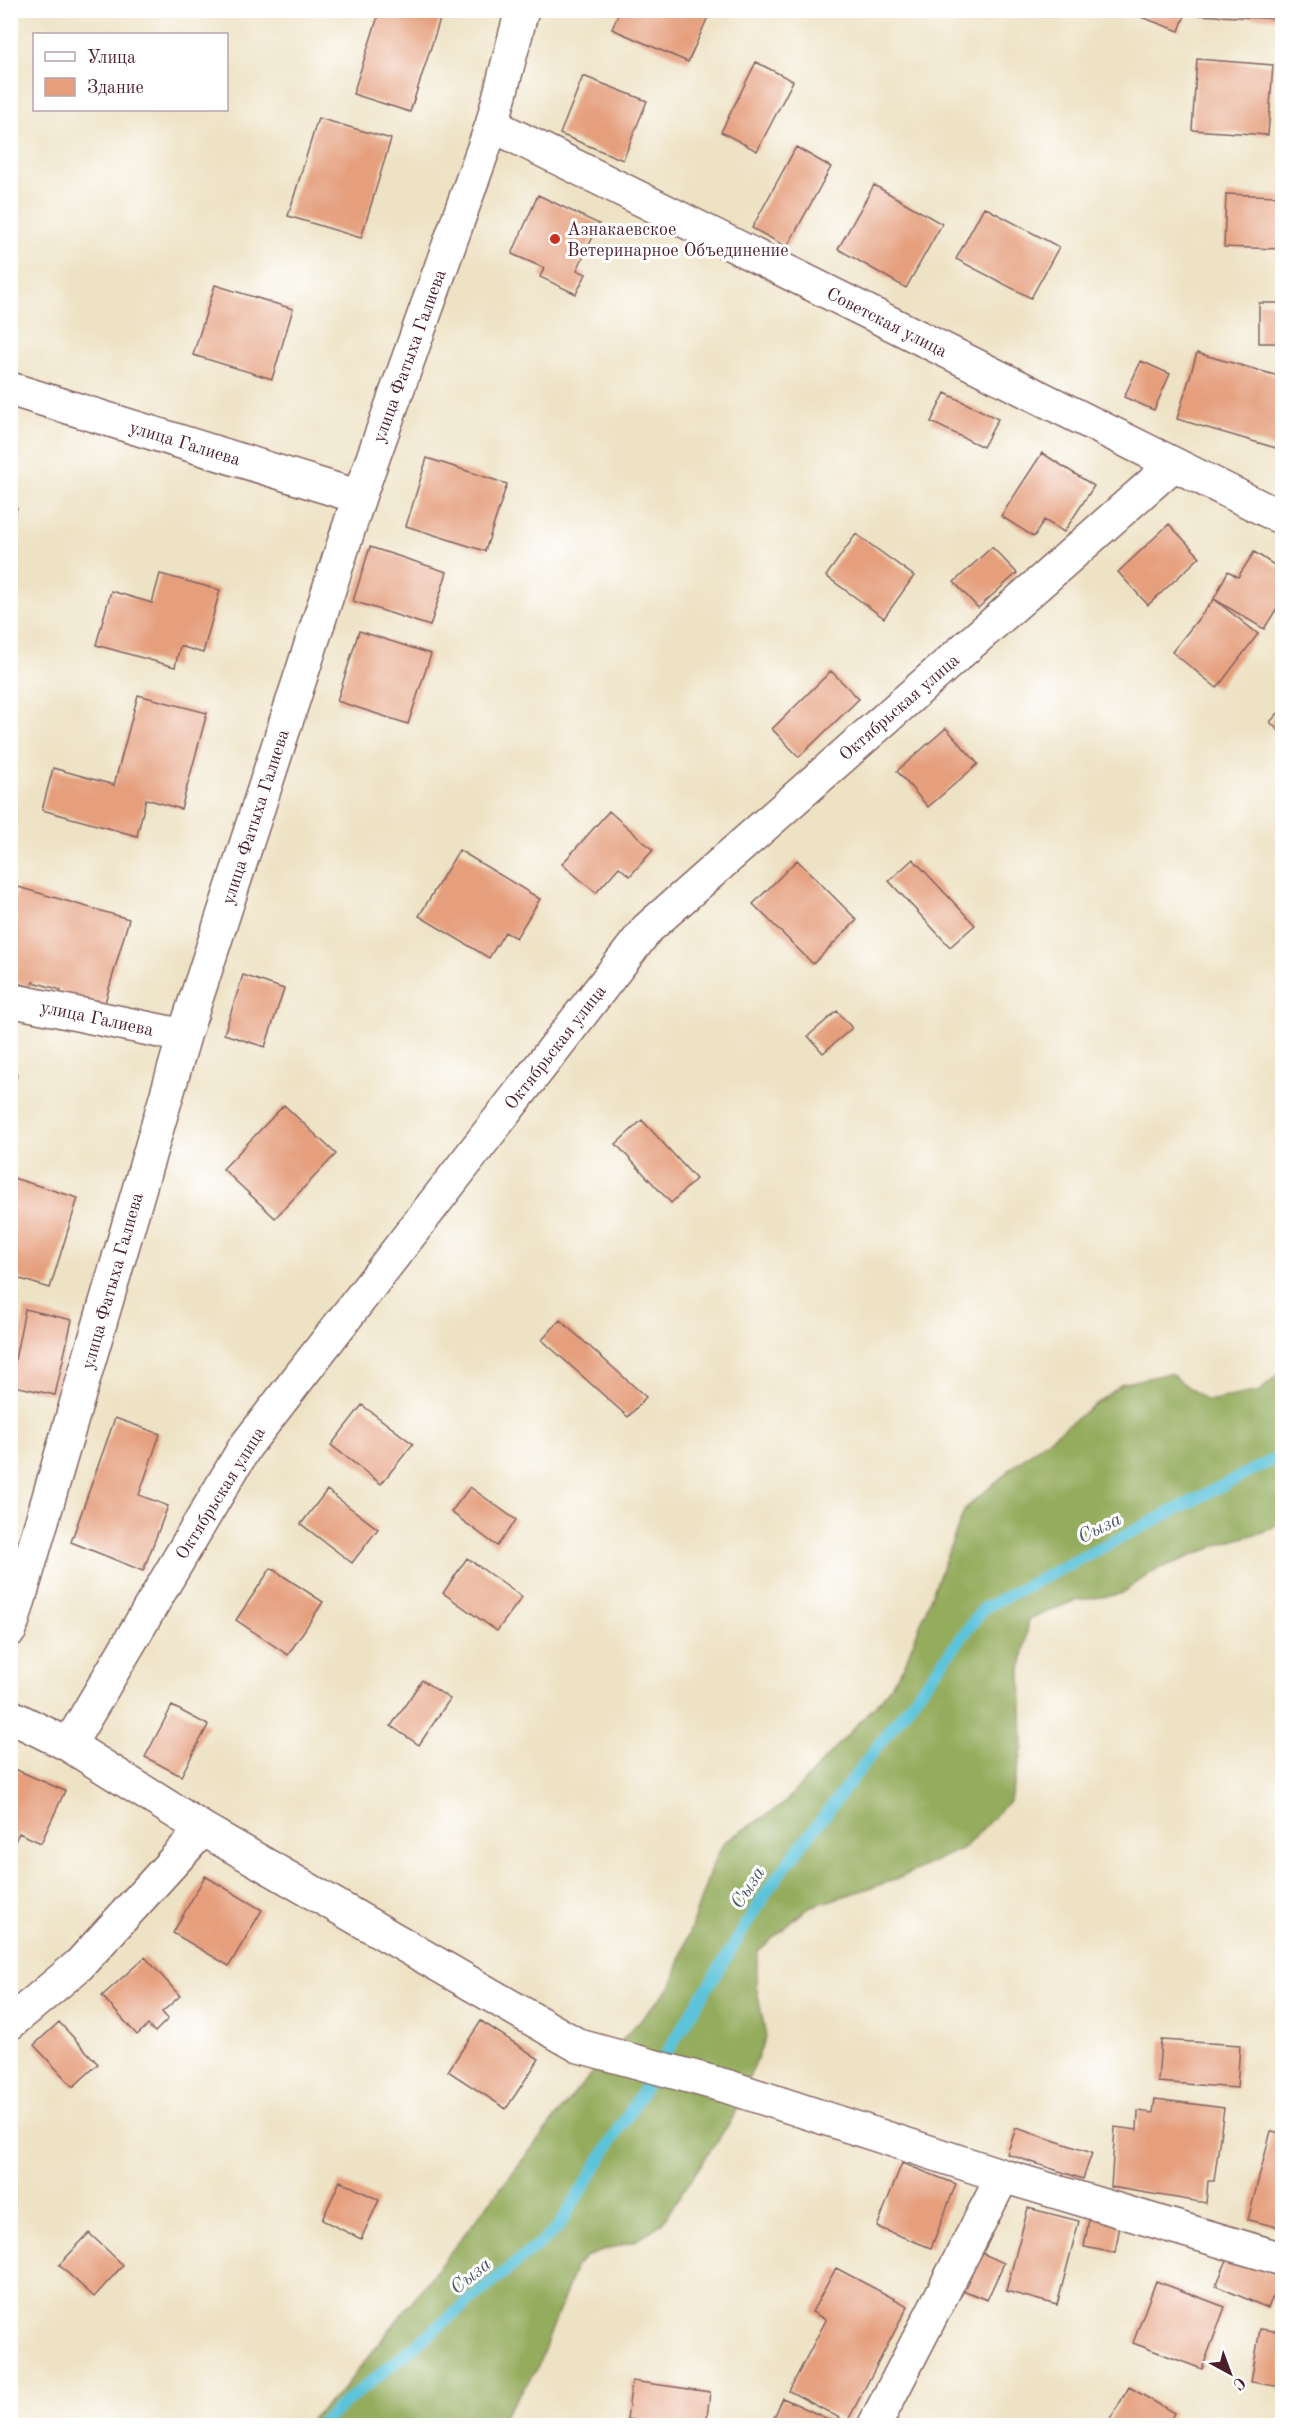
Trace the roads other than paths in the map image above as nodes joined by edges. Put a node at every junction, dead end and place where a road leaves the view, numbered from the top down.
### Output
1 (522, 10) edge
2 (492, 125) junction
3 (10, 389) edge
4 (1173, 465) junction
5 (359, 497) junction
6 (1282, 518) edge
7 (10, 1000) edge
8 (184, 1036) junction
9 (10, 1630) edge
10 (10, 1716) edge
11 (69, 1745) junction
12 (203, 1829) junction
13 (10, 2023) edge
14 (1003, 2176) junction
15 (1282, 2259) edge
16 (874, 2426) edge

1 - 2 street, улица Фатыха Галиева
2 - 4 street, Советская улица
2 - 5 street, улица Фатыха Галиева
3 - 5 street, улица Галиева
4 - 6 street, Советская улица
4 - 11 street, Октябрьская улица
5 - 8 street, улица Фатыха Галиева
7 - 8 street, улица Галиева
8 - 9 street, улица Фатыха Галиева
10 - 11 street
11 - 12 street
12 - 13 street
12 - 14 street
14 - 15 street
14 - 16 street

